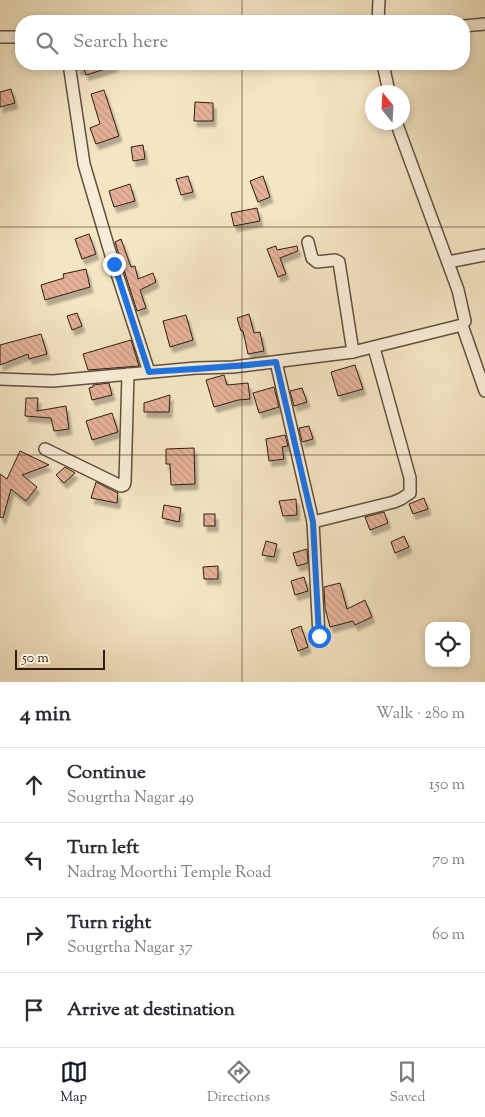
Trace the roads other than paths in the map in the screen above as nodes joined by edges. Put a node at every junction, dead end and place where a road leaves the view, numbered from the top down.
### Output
1 (379, 0) edge
2 (378, 15) edge
3 (485, 24) edge
4 (470, 25) edge
5 (0, 37) edge
6 (15, 37) edge
7 (70, 70) edge
8 (384, 70) edge
9 (388, 85) edge
10 (399, 130) edge
11 (308, 242) dead end
12 (485, 255) edge
13 (448, 262) junction
14 (462, 325) junction
15 (374, 348) junction
16 (353, 352) junction
17 (276, 362) junction
18 (149, 372) junction
19 (128, 374) junction
20 (0, 379) edge
21 (485, 391) edge
22 (45, 449) dead end
23 (313, 522) junction
24 (319, 636) dead end

1 - 2 street
3 - 4 street
5 - 6 street
7 - 18 street
8 - 9 street
10 - 13 street
11 - 16 street
12 - 13 street
13 - 14 street
14 - 15 street
14 - 21 street
15 - 16 street
15 - 23 street
16 - 17 street
17 - 18 street
17 - 23 street
18 - 19 street
19 - 20 street
19 - 22 street
23 - 24 street

